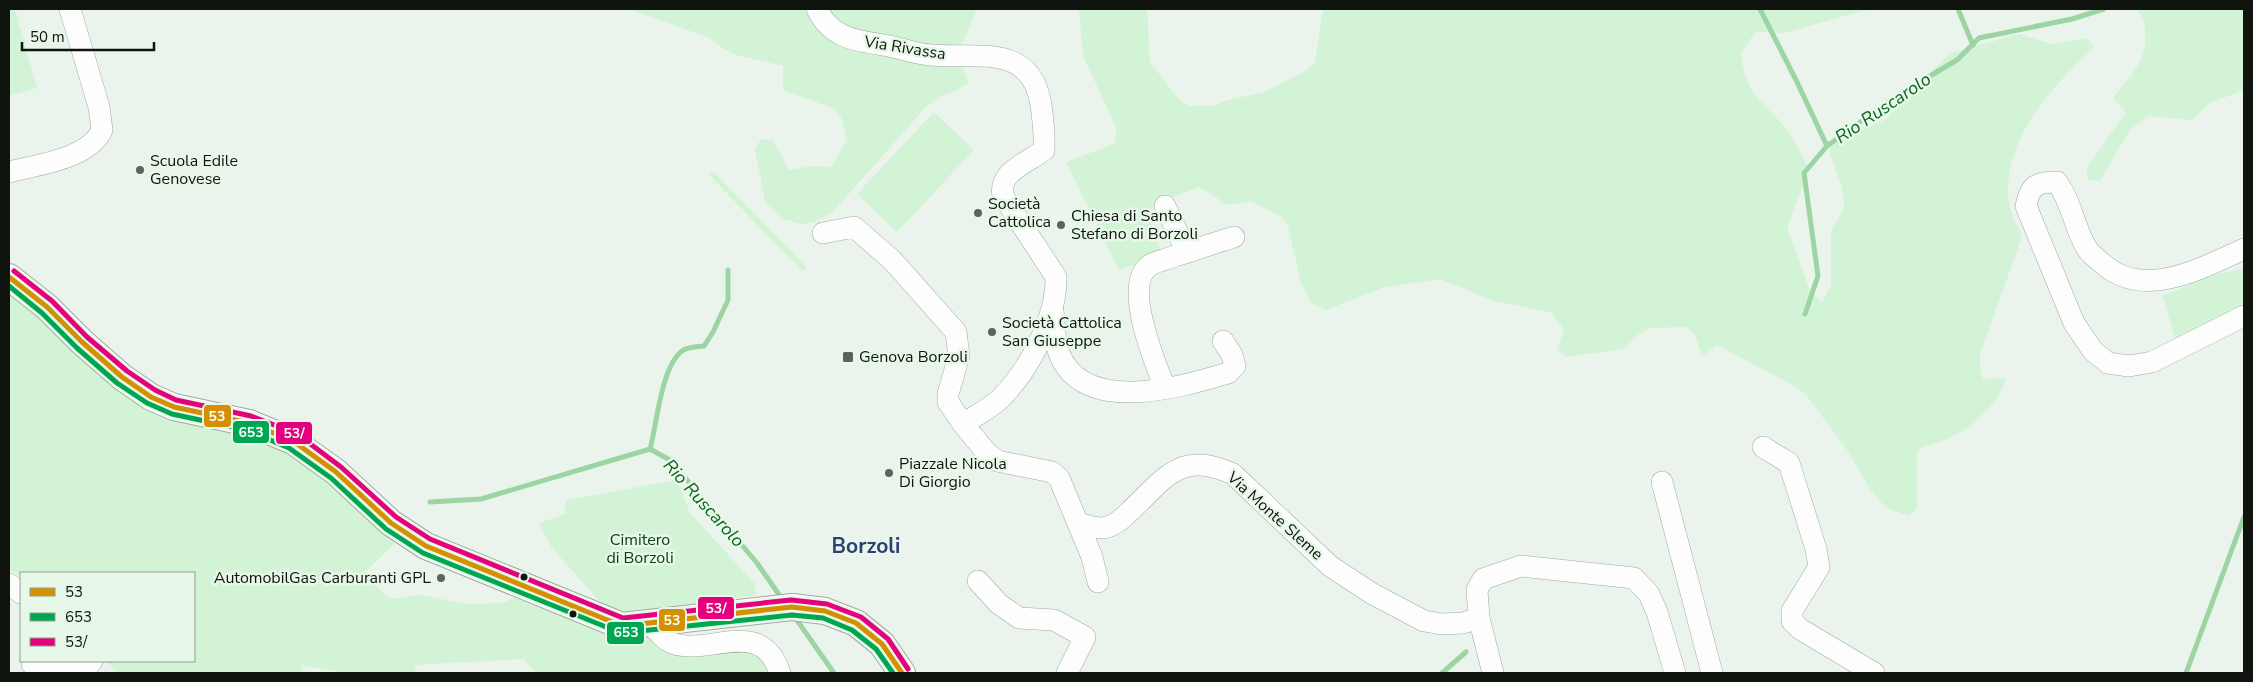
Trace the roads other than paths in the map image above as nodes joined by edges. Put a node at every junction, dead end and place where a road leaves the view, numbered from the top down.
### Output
1 (70, 9) edge
2 (817, 9) edge
3 (9, 172) edge
4 (1165, 206) dead end
5 (822, 233) dead end
6 (1234, 237) dead end
7 (2244, 249) edge
8 (1187, 252) junction
9 (12, 282) edge
10 (1053, 311) junction
11 (2244, 316) edge
12 (1223, 341) dead end
13 (1165, 388) junction
14 (963, 424) junction
15 (1763, 447) dead end
16 (1662, 482) dead end
17 (1078, 523) junction
18 (978, 581) dead end
19 (1098, 582) dead end
20 (9, 584) edge
21 (20, 592) edge
22 (1479, 618) junction
23 (650, 622) junction
24 (62, 662) edge
25 (62, 662) edge
26 (91, 662) edge
27 (32, 664) dead end
28 (780, 673) edge
29 (902, 673) edge
30 (1067, 673) edge
31 (1493, 673) edge
32 (1675, 673) edge
33 (1712, 673) edge
34 (1874, 673) edge

1 - 3 street
2 - 10 street, Via Rivassa
4 - 8 street
5 - 14 street
6 - 8 street
7 - 11 street
8 - 13 street
9 - 23 main road
10 - 13 street
10 - 14 street
12 - 13 street
14 - 17 street
15 - 34 street
16 - 33 street
17 - 19 street
17 - 22 street, Via Monte Sleme
18 - 30 street
20 - 21 street
22 - 31 street
22 - 32 street
23 - 28 street
23 - 29 main road
24 - 26 street
25 - 27 street

